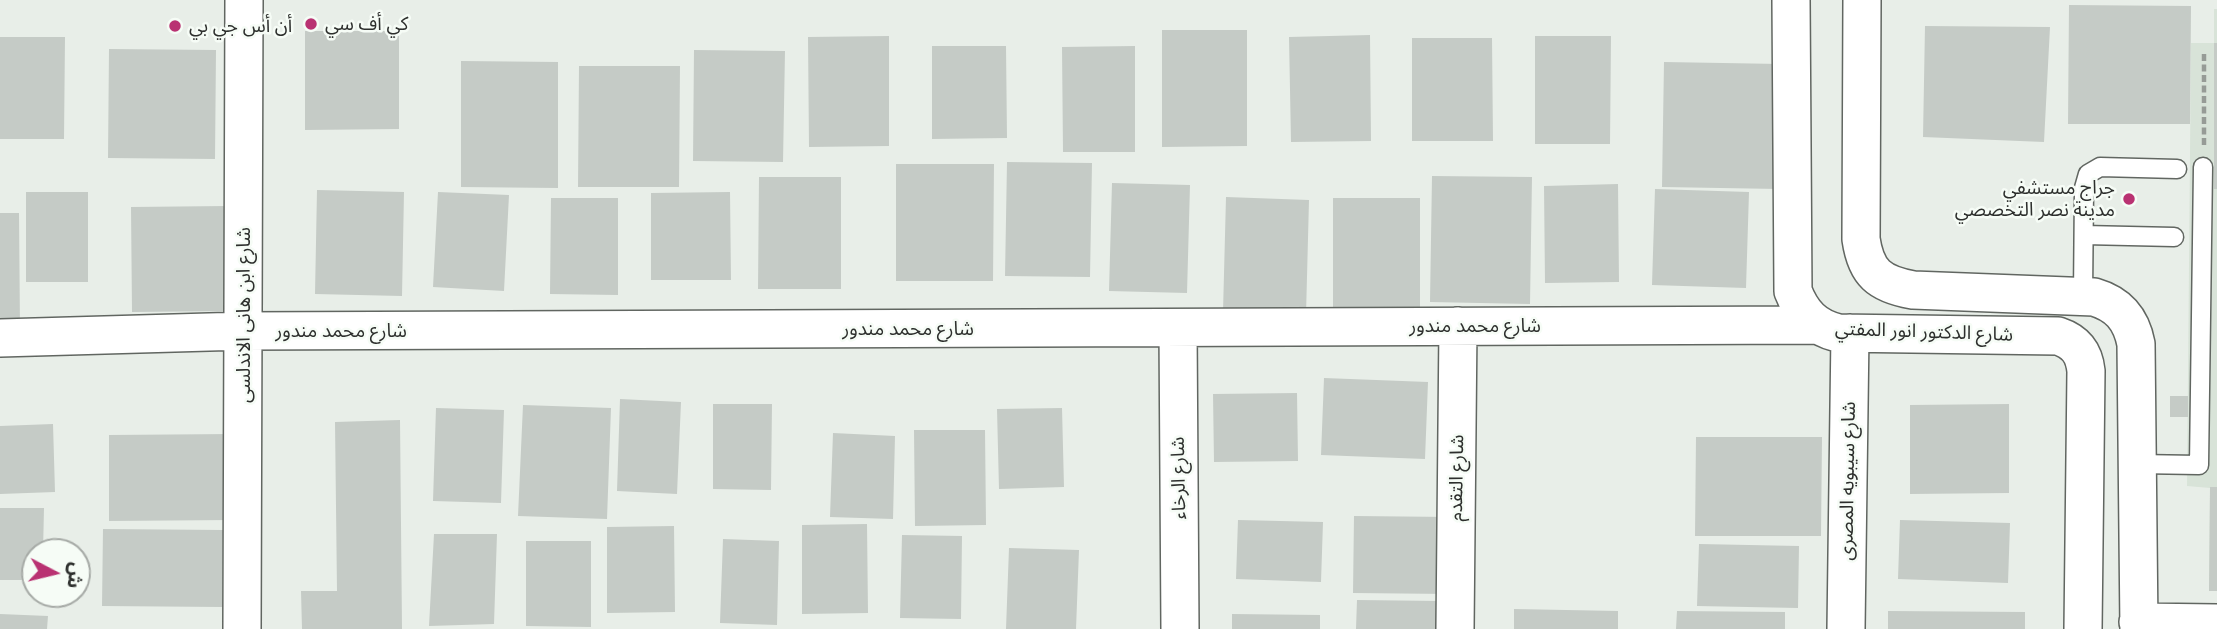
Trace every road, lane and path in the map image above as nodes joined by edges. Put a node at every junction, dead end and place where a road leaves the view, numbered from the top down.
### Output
1 (244, 0) edge
2 (1791, 0) edge
3 (1862, 0) edge
4 (2204, 52) dead end
5 (2203, 167) joint
6 (2177, 169) dead end
7 (2210, 195) edge
8 (2084, 235) junction
9 (2174, 237) dead end
10 (2083, 296) junction
11 (1458, 326) junction
12 (1178, 328) junction
13 (1833, 329) junction
14 (244, 331) junction
15 (0, 338) edge
16 (2137, 464) junction
17 (2217, 623) edge
18 (2138, 625) edge
19 (242, 629) edge
20 (1180, 629) edge
21 (1455, 629) edge
22 (1846, 629) edge
23 (2083, 629) edge

1 - 14 street, شارع ابن هانى الاندلسى
2 - 13 street, شارع الدكتور انور المفتي
3 - 10 street
4 - 5 path
5 - 7 lane
6 - 8 lane
7 - 16 lane
8 - 9 lane
8 - 10 lane
10 - 16 street
11 - 12 street, شارع محمد مندور
11 - 13 street, شارع محمد مندور
11 - 21 street, شارع التقدم
12 - 14 street, شارع محمد مندور
12 - 20 street, شارع الرخاء
13 - 22 street, شارع سيبويه المصرى
13 - 23 street, شارع الدكتور انور المفتي
14 - 15 street, شارع محمد مندور
14 - 19 street, شارع ابن هانى الاندلسى
16 - 18 street
17 - 18 street

